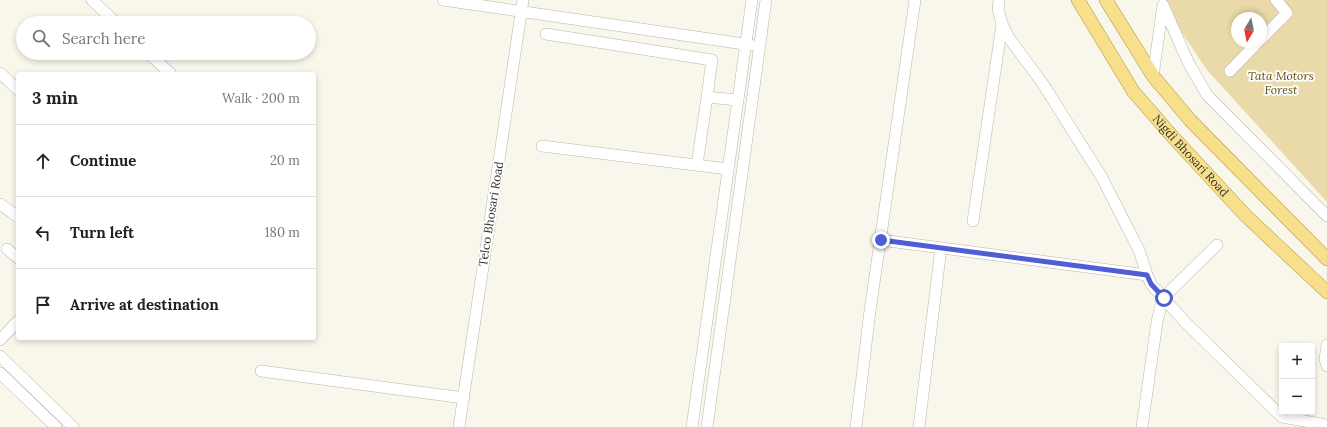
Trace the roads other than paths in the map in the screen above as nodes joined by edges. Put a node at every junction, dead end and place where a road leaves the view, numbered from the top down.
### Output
1 (92, 0) edge
2 (443, 0) edge
3 (523, 0) edge
4 (752, 0) edge
5 (766, 0) edge
6 (915, 0) edge
7 (999, 0) edge
8 (1078, 0) edge
9 (1106, 0) edge
10 (1276, 0) edge
11 (1163, 2) edge
12 (493, 4) edge
13 (521, 12) junction
14 (109, 16) edge
15 (1002, 24) junction
16 (1267, 33) edge
17 (546, 34) dead end
18 (745, 44) junction
19 (760, 47) junction
20 (1252, 48) edge
21 (156, 60) edge
22 (1230, 71) dead end
23 (169, 72) edge
24 (0, 73) edge
25 (1152, 76) junction
26 (16, 88) edge
27 (707, 97) junction
28 (738, 100) junction
29 (542, 146) dead end
30 (696, 165) junction
31 (728, 169) junction
32 (0, 204) edge
33 (16, 216) edge
34 (1327, 216) edge
35 (973, 221) dead end
36 (881, 240) junction
37 (1217, 245) dead end
38 (941, 248) junction
39 (7, 249) dead end
40 (16, 256) edge
41 (1327, 259) edge
42 (1147, 275) junction
43 (1327, 292) edge
44 (1164, 298) junction
45 (16, 323) edge
46 (0, 340) edge
47 (1327, 345) edge
48 (0, 356) edge
49 (1327, 366) edge
50 (261, 370) dead end
51 (0, 372) edge
52 (464, 398) junction
53 (1311, 425) edge
54 (1327, 425) edge
55 (56, 427) edge
56 (73, 427) edge
57 (459, 427) edge
58 (692, 427) edge
59 (707, 427) edge
60 (856, 427) edge
61 (919, 427) edge
62 (1142, 427) edge

1 - 14 street
2 - 12 street
3 - 13 street, Telco Bhosari Road
4 - 18 street
5 - 19 street
6 - 36 street
7 - 15 street
8 - 43 main road, Nigdi Bhosari Road
9 - 25 main road, Nigdi Bhosari Road
10 - 16 street
11 - 25 street
11 - 34 street
12 - 13 street
13 - 18 street
13 - 52 street, Telco Bhosari Road
15 - 35 street
15 - 42 street
17 - 27 street
18 - 19 street
18 - 28 street
19 - 59 street
20 - 22 street
21 - 23 street
24 - 26 street
25 - 41 main road, Nigdi Bhosari Road
27 - 28 street
27 - 30 street
28 - 31 street
29 - 30 street
30 - 31 street
31 - 58 street
32 - 33 street
36 - 38 street
36 - 60 street
37 - 44 street
38 - 42 street
38 - 61 street
39 - 40 street
42 - 44 street
44 - 53 street
44 - 62 street
45 - 46 street
47 - 49 street
48 - 56 street
50 - 52 street
51 - 55 street
52 - 57 street, Telco Bhosari Road
53 - 54 street

